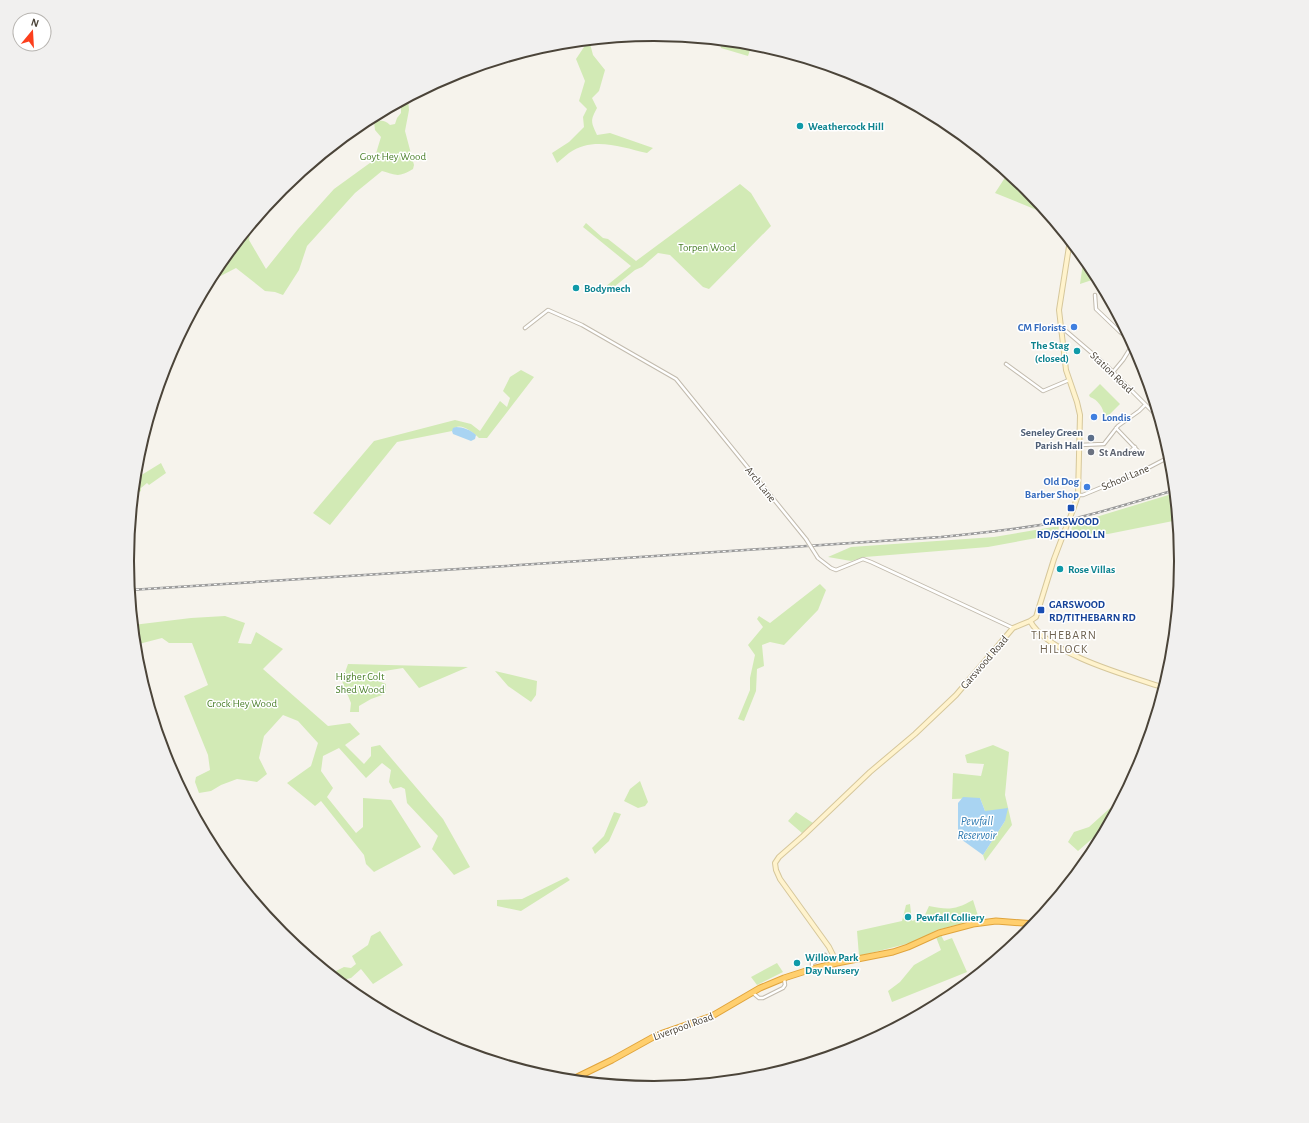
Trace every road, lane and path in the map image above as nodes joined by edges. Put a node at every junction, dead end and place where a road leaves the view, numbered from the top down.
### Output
1 (1069, 247) edge
2 (1095, 295) dead end
3 (1096, 309) junction
4 (1097, 315) dead end
5 (525, 328) dead end
6 (1061, 330) junction
7 (1122, 333) edge
8 (1129, 349) edge
9 (1006, 364) dead end
10 (1113, 372) junction
11 (1069, 380) junction
12 (1145, 405) junction
13 (1152, 410) edge
14 (1116, 428) junction
15 (1080, 445) junction
16 (1135, 447) junction
17 (1131, 450) dead end
18 (1139, 452) dead end
19 (1165, 459) edge
20 (1078, 495) junction
21 (1030, 621) junction
22 (1014, 628) junction
23 (1159, 686) edge
24 (1029, 923) edge
25 (821, 954) dead end
26 (837, 963) junction
27 (812, 969) junction
28 (784, 978) junction
29 (753, 992) junction
30 (581, 1077) edge

1 - 6 street
2 - 3 street
3 - 4 street
3 - 7 street
5 - 22 street, Arch Lane, bridge
6 - 10 street, Station Road
6 - 11 street
8 - 10 street
9 - 11 street
10 - 12 street, Station Road
11 - 15 street
12 - 13 street, Station Road
12 - 14 street
14 - 15 street
14 - 16 street
15 - 20 street
16 - 17 street
16 - 18 street
19 - 20 street, School Lane
20 - 21 street, bridge
21 - 22 street, Garswood Road
21 - 23 street
22 - 26 street, Garswood Road
24 - 26 highway, Liverpool Road
25 - 27 street, Liverpool Road
26 - 27 highway, Liverpool Road
27 - 28 highway, Liverpool Road
28 - 29 highway, Liverpool Road
28 - 29 street
29 - 30 highway, Liverpool Road

